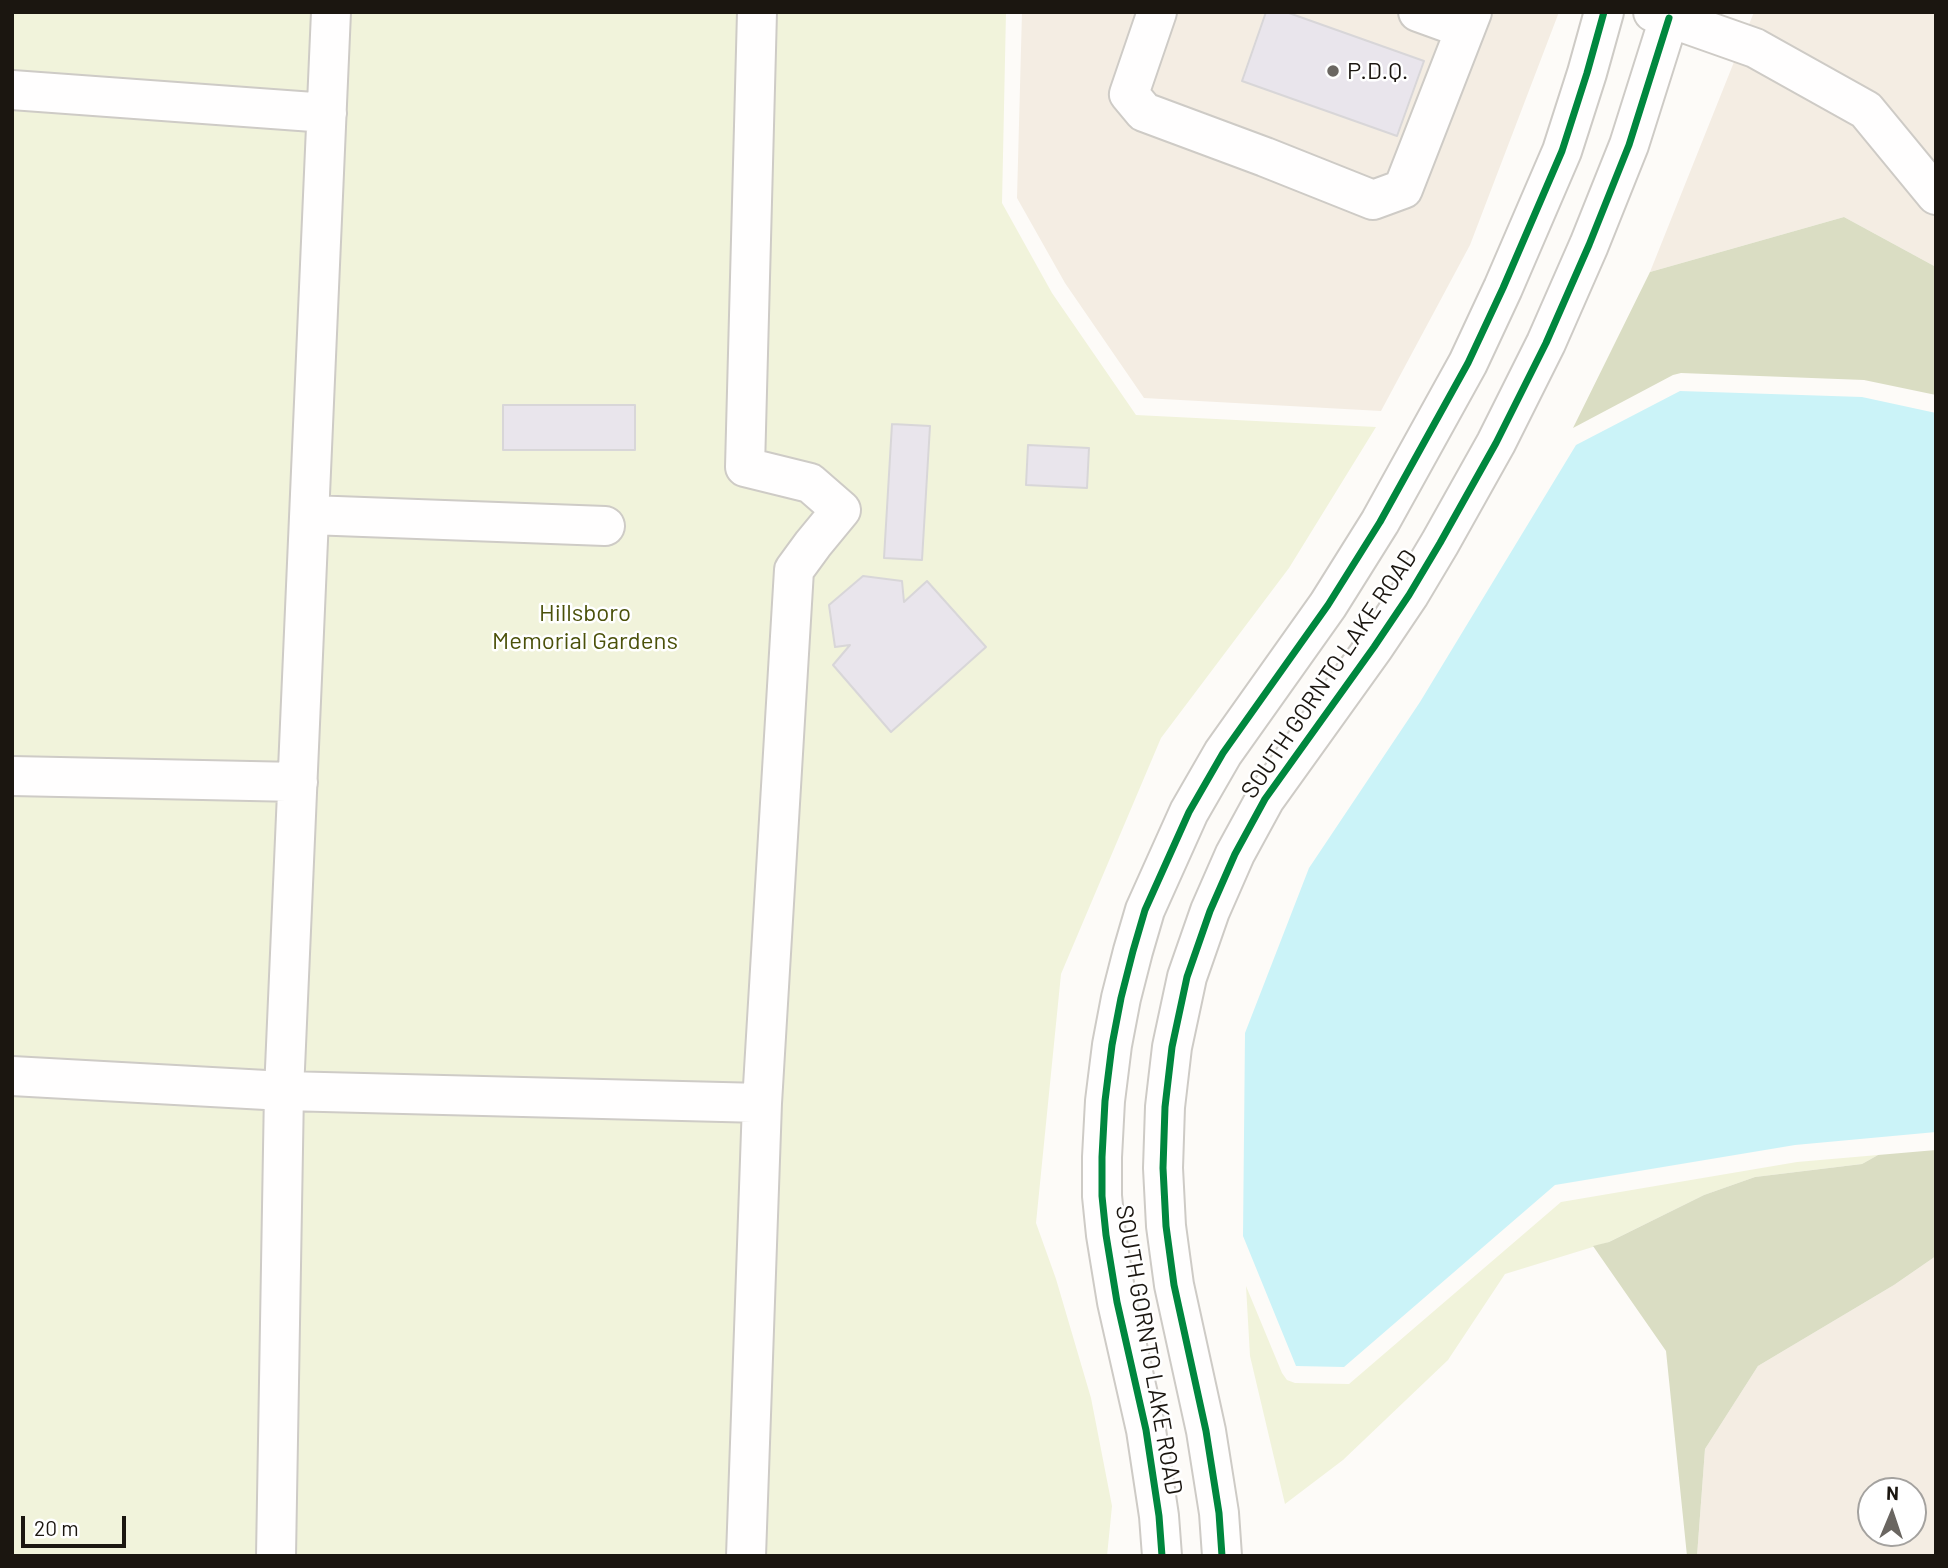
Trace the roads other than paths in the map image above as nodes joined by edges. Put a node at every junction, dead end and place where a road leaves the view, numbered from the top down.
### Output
1 (331, 12) edge
2 (757, 12) edge
3 (1157, 12) edge
4 (1418, 12) edge
5 (1604, 12) edge
6 (1664, 14) edge
7 (1468, 21) edge
8 (12, 90) edge
9 (327, 113) junction
10 (1936, 195) edge
11 (310, 514) junction
12 (605, 526) dead end
13 (12, 776) edge
14 (298, 782) junction
15 (12, 1076) edge
16 (284, 1091) junction
17 (762, 1103) junction
18 (276, 1556) edge
19 (746, 1556) edge
20 (1162, 1556) edge
21 (1223, 1556) edge

1 - 9 street
2 - 17 street
3 - 7 street
4 - 7 street
5 - 20 street, SOUTH GORNTO LAKE ROAD
6 - 10 street
6 - 21 street, SOUTH GORNTO LAKE ROAD
8 - 9 street
9 - 11 street
11 - 12 street
11 - 14 street
13 - 14 street
14 - 16 street
15 - 16 street
16 - 17 street
16 - 18 street
17 - 19 street

